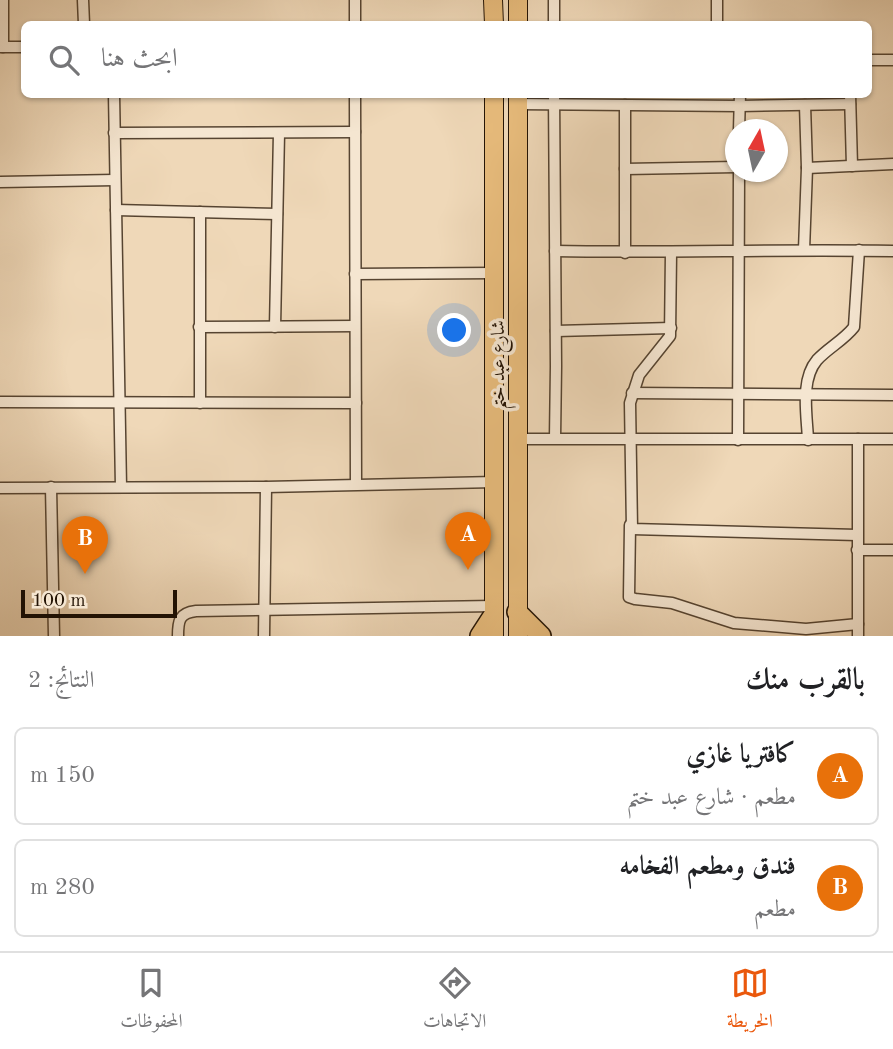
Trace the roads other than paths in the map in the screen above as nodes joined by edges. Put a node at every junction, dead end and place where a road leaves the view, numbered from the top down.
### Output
1 (3, 0) edge
2 (83, 0) edge
3 (355, 0) edge
4 (493, 0) edge
5 (518, 0) edge
6 (554, 0) edge
7 (717, 0) edge
8 (83, 21) edge
9 (355, 21) edge
10 (494, 21) edge
11 (518, 21) edge
12 (554, 21) edge
13 (717, 21) edge
14 (2, 47) edge
15 (21, 47) edge
16 (872, 60) edge
17 (893, 60) edge
18 (114, 98) edge
19 (355, 98) edge
20 (494, 98) edge
21 (518, 99) edge
22 (554, 99) edge
23 (850, 99) edge
24 (673, 100) edge
25 (740, 100) edge
26 (625, 105) junction
27 (805, 105) junction
28 (739, 119) edge
29 (355, 132) junction
30 (114, 133) junction
31 (279, 133) junction
32 (893, 164) edge
33 (852, 166) junction
34 (807, 168) junction
35 (625, 169) junction
36 (725, 169) edge
37 (115, 180) junction
38 (0, 182) edge
39 (737, 182) edge
40 (116, 210) junction
41 (200, 212) junction
42 (276, 214) junction
43 (804, 250) junction
44 (859, 250) junction
45 (555, 251) junction
46 (737, 251) junction
47 (893, 251) edge
48 (625, 253) junction
49 (671, 253) junction
50 (494, 273) junction
51 (355, 274) junction
52 (355, 326) junction
53 (199, 327) junction
54 (275, 327) junction
55 (671, 328) junction
56 (556, 331) junction
57 (632, 393) junction
58 (806, 395) junction
59 (893, 395) edge
60 (739, 396) junction
61 (0, 402) edge
62 (120, 403) junction
63 (200, 403) junction
64 (356, 403) junction
65 (555, 438) junction
66 (519, 439) junction
67 (629, 439) junction
68 (858, 439) junction
69 (893, 439) edge
70 (738, 440) junction
71 (808, 440) junction
72 (495, 482) junction
73 (356, 484) junction
74 (266, 486) junction
75 (51, 487) junction
76 (121, 487) junction
77 (0, 488) edge
78 (630, 497) junction
79 (857, 535) junction
80 (857, 550) junction
81 (893, 550) edge
82 (264, 609) junction
83 (493, 611) junction
84 (517, 612) junction
85 (858, 630) edge
86 (54, 636) edge
87 (178, 636) edge
88 (264, 636) edge
89 (480, 636) edge
90 (494, 636) edge
91 (518, 636) edge
92 (541, 636) edge

1 - 14 street
2 - 8 street
3 - 9 street
4 - 10 main road
5 - 11 main road
6 - 12 street
7 - 13 street
14 - 15 street
16 - 17 street
18 - 30 street
19 - 29 street
20 - 50 main road, شارع عبد ختم
21 - 22 street
21 - 66 main road, شارع عبد ختم
22 - 26 street
22 - 45 street
23 - 27 street
23 - 33 street
24 - 25 street
24 - 26 street
25 - 27 street
25 - 28 street
26 - 35 street
27 - 34 street
29 - 31 street
29 - 51 street
30 - 31 street
30 - 37 street
31 - 42 street
32 - 33 street
33 - 34 street
34 - 43 street
35 - 36 street
35 - 48 street
37 - 38 street
37 - 40 street
39 - 46 street
40 - 41 street
40 - 62 street
41 - 42 street
41 - 53 street
42 - 54 street
43 - 44 street
43 - 46 street
44 - 47 street
44 - 58 street
45 - 48 street
45 - 56 street
46 - 49 street
46 - 60 street
48 - 49 street
49 - 55 street
50 - 51 street
50 - 72 main road, شارع عبد ختم
51 - 52 street
52 - 54 street
52 - 64 street
53 - 54 street
53 - 63 street
55 - 56 street
55 - 57 street
56 - 65 street
57 - 60 street
57 - 67 street
58 - 59 street
58 - 60 street
58 - 71 street
60 - 70 street
61 - 62 street
62 - 63 street
62 - 76 street
63 - 64 street
64 - 73 street
65 - 66 street
65 - 67 street
66 - 84 main road, شارع عبد ختم
67 - 70 street
67 - 78 street
68 - 69 street
68 - 71 street
68 - 79 street
70 - 71 street
72 - 73 street
72 - 83 main road, شارع عبد ختم
73 - 74 street
74 - 76 street
74 - 82 street
75 - 76 street
75 - 77 street
75 - 86 street
78 - 79 street
78 - 85 street
79 - 80 street
80 - 81 street
80 - 85 street
82 - 83 street
82 - 87 street
82 - 88 street
83 - 89 highway
83 - 90 main road, شارع عبد ختم
84 - 91 main road, شارع عبد ختم
84 - 92 highway

